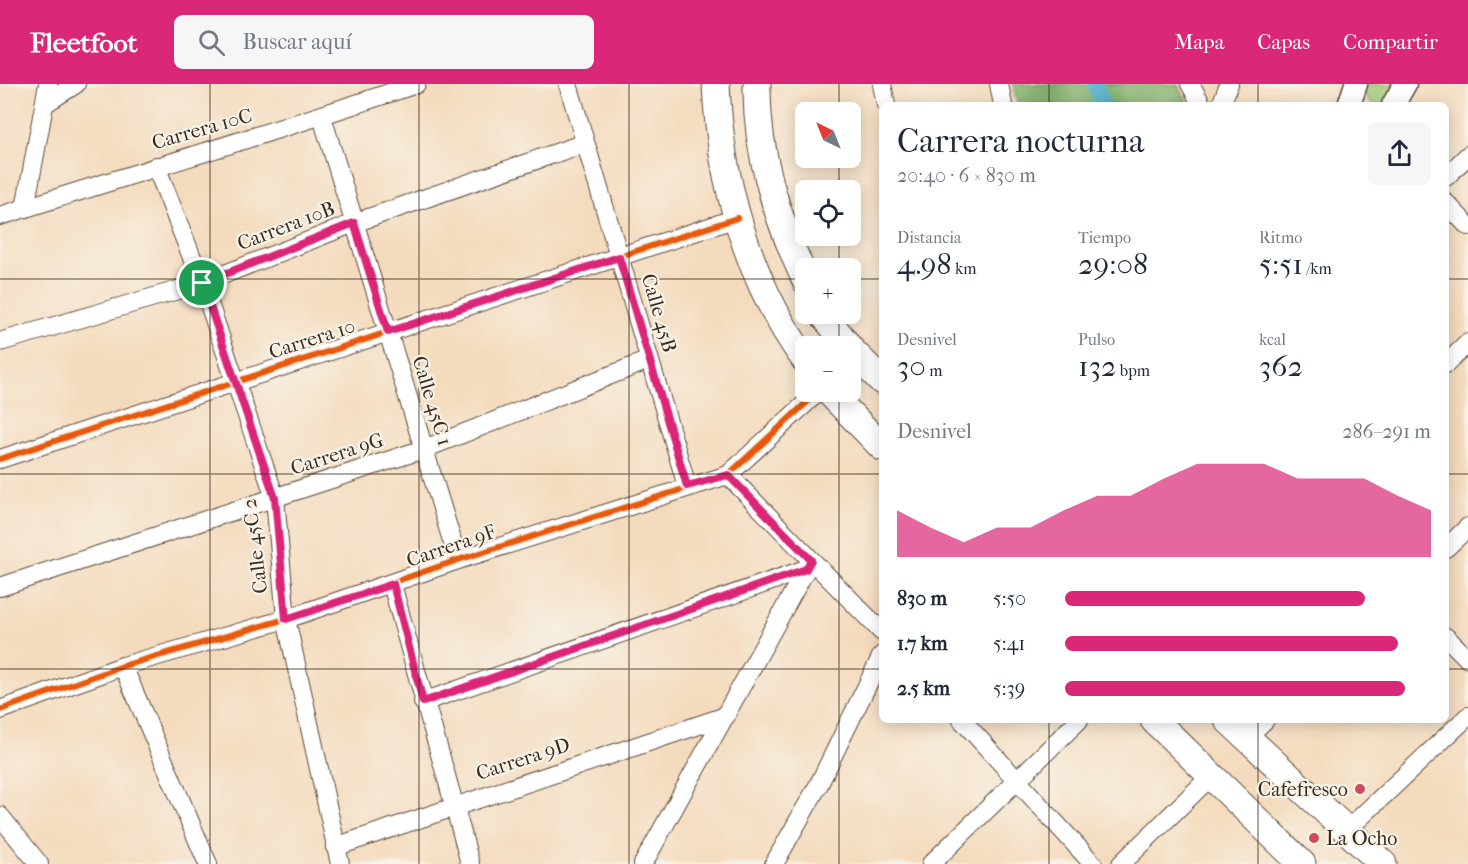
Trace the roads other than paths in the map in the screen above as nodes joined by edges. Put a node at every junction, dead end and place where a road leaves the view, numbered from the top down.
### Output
1 (48, 84) edge
2 (76, 84) edge
3 (416, 84) edge
4 (568, 84) edge
5 (716, 84) edge
6 (757, 84) edge
7 (882, 84) edge
8 (999, 84) edge
9 (1190, 84) edge
10 (1229, 84) edge
11 (1405, 84) edge
12 (885, 102) edge
13 (1002, 102) edge
14 (1200, 102) edge
15 (1222, 102) edge
16 (1395, 102) edge
17 (46, 103) junction
18 (322, 117) junction
19 (585, 143) junction
20 (1468, 155) edge
21 (156, 166) junction
22 (1449, 174) edge
23 (1449, 206) edge
24 (25, 208) junction
25 (0, 216) edge
26 (736, 218) junction
27 (354, 223) junction
28 (1468, 226) edge
29 (619, 257) junction
30 (797, 258) edge
31 (202, 283) junction
32 (831, 324) edge
33 (388, 332) junction
34 (840, 336) edge
35 (0, 342) edge
36 (1468, 343) edge
37 (795, 344) edge
38 (861, 359) edge
39 (650, 360) junction
40 (1449, 361) edge
41 (879, 378) edge
42 (236, 382) junction
43 (807, 402) edge
44 (839, 402) edge
45 (879, 444) edge
46 (424, 449) junction
47 (0, 459) edge
48 (728, 475) junction
49 (687, 486) junction
50 (275, 498) junction
51 (1468, 527) edge
52 (1449, 545) edge
53 (458, 560) junction
54 (809, 564) junction
55 (393, 584) junction
56 (0, 587) edge
57 (286, 619) junction
58 (879, 629) edge
59 (1449, 640) edge
60 (1468, 659) edge
61 (879, 661) edge
62 (123, 666) junction
63 (423, 702) junction
64 (0, 710) edge
65 (726, 716) junction
66 (1468, 716) edge
67 (965, 723) edge
68 (1076, 723) edge
69 (1157, 723) edge
70 (1247, 726) edge
71 (1211, 776) junction
72 (1016, 780) junction
73 (455, 805) junction
74 (0, 816) edge
75 (1347, 830) junction
76 (337, 855) edge
77 (39, 864) edge
78 (208, 864) edge
79 (470, 864) edge
80 (643, 864) edge
81 (774, 864) edge
82 (931, 864) edge
83 (1093, 864) edge
84 (1121, 864) edge
85 (1302, 864) edge
86 (1383, 864) edge

1 - 17 street
2 - 17 street
3 - 18 street, Carrera 10C
4 - 19 street, Calle 45B
5 - 26 main road
6 - 30 main road
7 - 12 street
8 - 13 street
9 - 14 street
10 - 15 street
11 - 16 street
17 - 24 street
18 - 21 street, Carrera 10C
18 - 27 street, Calle 45C 1
19 - 27 street, Carrera 10B
19 - 29 street, Calle 45B
20 - 22 street
21 - 24 street, Carrera 10C
21 - 31 street, Calle 45C 2
23 - 28 street
24 - 25 street, Carrera 10C
26 - 29 street, Carrera 10
26 - 37 main road
27 - 31 street, Carrera 10B
27 - 33 street, Calle 45C 1
29 - 33 street, Carrera 10
29 - 39 street, Calle 45B
31 - 35 street, Carrera 10B
31 - 42 street, Calle 45C 2
32 - 34 main road
33 - 42 street, Carrera 10
33 - 46 street, Calle 45C 1
36 - 40 street
38 - 41 main road
39 - 46 street, Carrera 9G
39 - 49 street, Calle 45B
42 - 47 street, Carrera 10
42 - 50 street, Calle 45C 2
43 - 48 street, Carrera 9F
44 - 45 main road
46 - 50 street, Carrera 9G
46 - 53 street, Calle 45C 1
48 - 49 street, Carrera 9F
48 - 54 street
49 - 53 street, Carrera 9F
50 - 56 street, Carrera 9G
50 - 57 street, Calle 45C 2
51 - 52 street
53 - 55 street, Carrera 9F
54 - 58 street
54 - 63 street
54 - 65 street
55 - 57 street, Carrera 9F
55 - 63 street
57 - 62 street, Carrera 9F
57 - 76 street, Calle 45C 2
59 - 60 street
61 - 81 street
62 - 64 street, Carrera 9F
62 - 78 street
63 - 73 street
65 - 73 street, Carrera 9D
65 - 80 street
66 - 75 street
67 - 72 street
68 - 72 street
69 - 71 main road
70 - 75 main road
71 - 84 street
71 - 85 main road
72 - 82 street
72 - 83 street
73 - 76 street, Carrera 9D
73 - 79 street
74 - 77 street
75 - 86 main road

